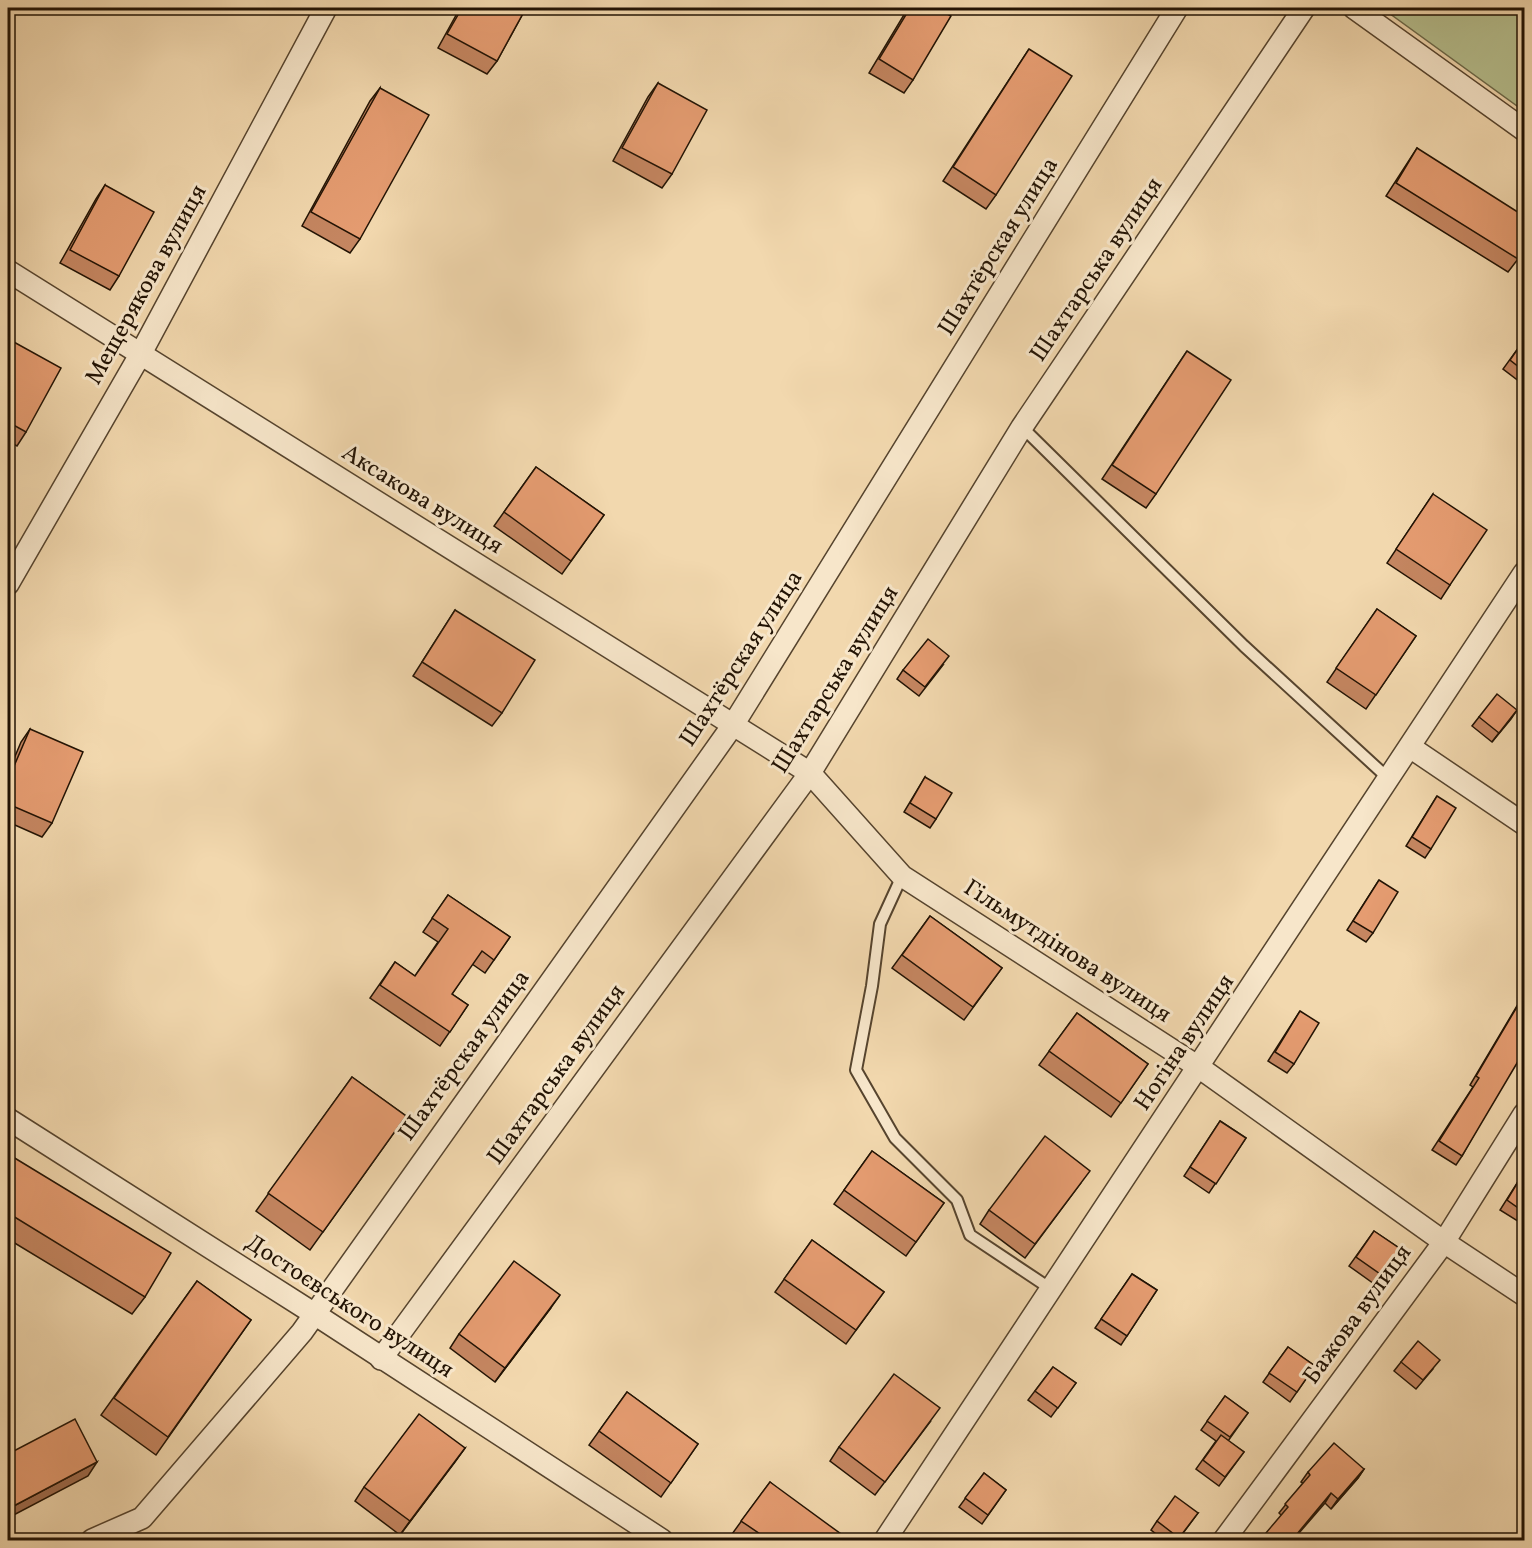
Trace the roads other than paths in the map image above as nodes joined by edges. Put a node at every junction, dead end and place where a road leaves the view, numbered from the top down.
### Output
1 (326, 8) edge
2 (1177, 8) edge
3 (1304, 8) edge
4 (1354, 8) edge
5 (1524, 130) edge
6 (8, 271) edge
7 (140, 354) junction
8 (1022, 427) junction
9 (1524, 573) edge
10 (8, 585) edge
11 (733, 725) junction
12 (1410, 747) junction
13 (810, 773) junction
14 (1389, 779) junction
15 (1524, 824) edge
16 (902, 876) junction
17 (1200, 1068) junction
18 (1524, 1114) edge
19 (8, 1119) edge
20 (1444, 1242) junction
21 (1051, 1289) junction
22 (1524, 1295) edge
23 (313, 1313) junction
24 (381, 1359) junction
25 (92, 1540) edge
26 (662, 1540) edge
27 (885, 1540) edge
28 (1224, 1540) edge

1 - 7 street, Мещерякова вулиця
2 - 11 street, Шахтёрская улица
3 - 8 street, Шахтарська вулиця
4 - 5 street
6 - 7 street, Аксакова вулиця
7 - 10 street, Мещерякова вулиця
7 - 11 street, Аксакова вулиця
8 - 13 street, Шахтарська вулиця
8 - 14 lane
9 - 12 street, Ногіна вулиця
11 - 13 street, Аксакова вулиця
11 - 23 street, Шахтёрская улица
12 - 14 street, Ногіна вулиця
12 - 15 street
13 - 16 street, Гільмутдінова вулиця
13 - 24 street, Шахтарська вулиця
14 - 17 street, Ногіна вулиця
16 - 17 street, Гільмутдінова вулиця
16 - 21 lane
17 - 20 street, Гільмутдінова вулиця
17 - 21 street, Ногіна вулиця
18 - 20 street, Бажова вулиця
19 - 23 street, Достоєвського вулиця
20 - 22 street, Гільмутдінова вулиця
20 - 28 street, Бажова вулиця
21 - 27 street, Ногіна вулиця
23 - 24 street, Достоєвського вулиця
23 - 25 street, Шахтёрская улица
24 - 26 street, Достоєвського вулиця

